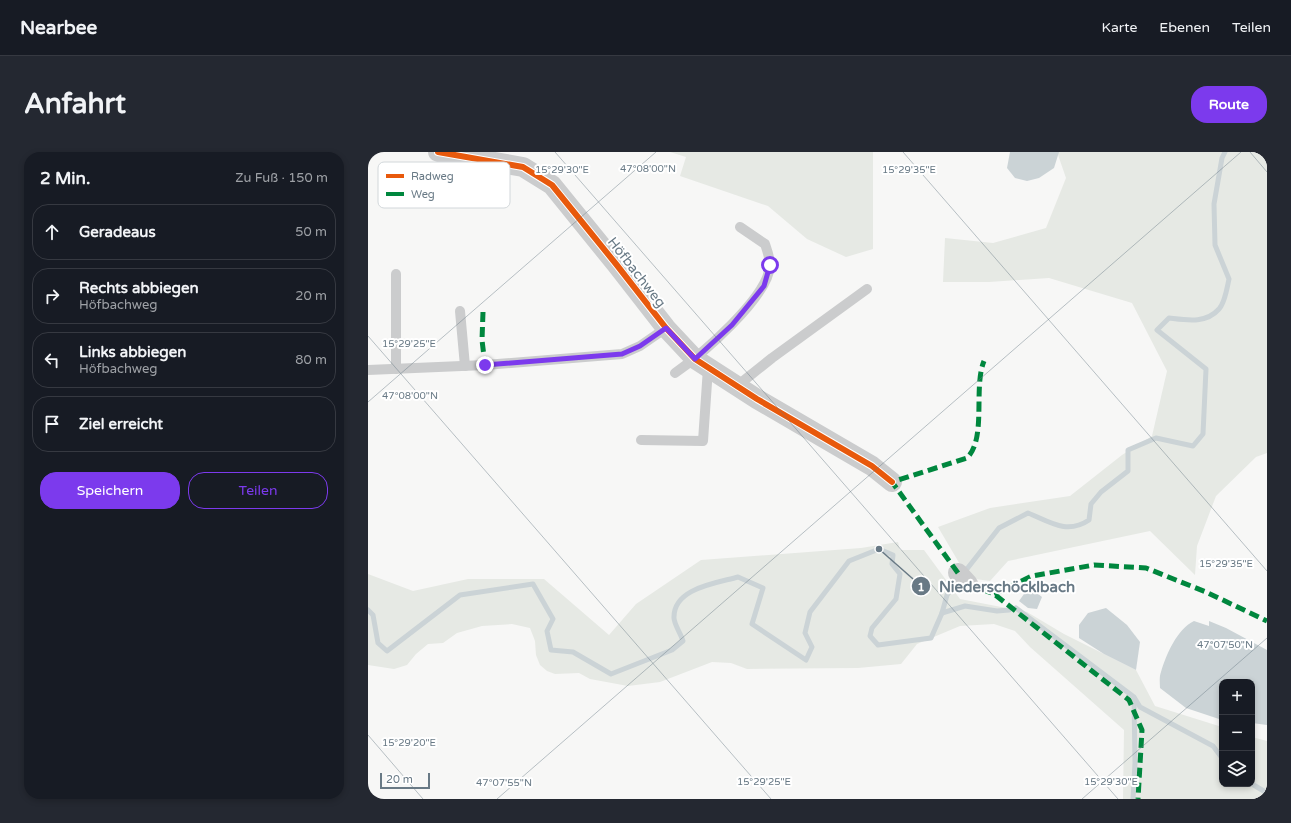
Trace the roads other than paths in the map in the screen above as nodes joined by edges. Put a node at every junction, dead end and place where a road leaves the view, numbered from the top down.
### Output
1 (438, 152) edge
2 (495, 162) edge
3 (510, 165) edge
4 (740, 227) dead end
5 (396, 274) dead end
6 (866, 289) dead end
7 (460, 311) dead end
8 (666, 328) junction
9 (702, 363) junction
10 (465, 366) junction
11 (396, 369) junction
12 (368, 370) edge
13 (675, 373) dead end
14 (737, 386) junction
15 (641, 440) dead end
16 (892, 482) dead end

1 - 2 street, Höfbachweg
3 - 8 street, Höfbachweg
4 - 9 lane
5 - 11 lane
6 - 14 lane
7 - 10 lane
8 - 9 street, Höfbachweg
8 - 10 lane, Höfbachweg
9 - 13 lane
9 - 14 street, Höfbachweg
9 - 15 lane
10 - 11 lane, Höfbachweg
11 - 12 lane, Höfbachweg
14 - 16 street, Höfbachweg

